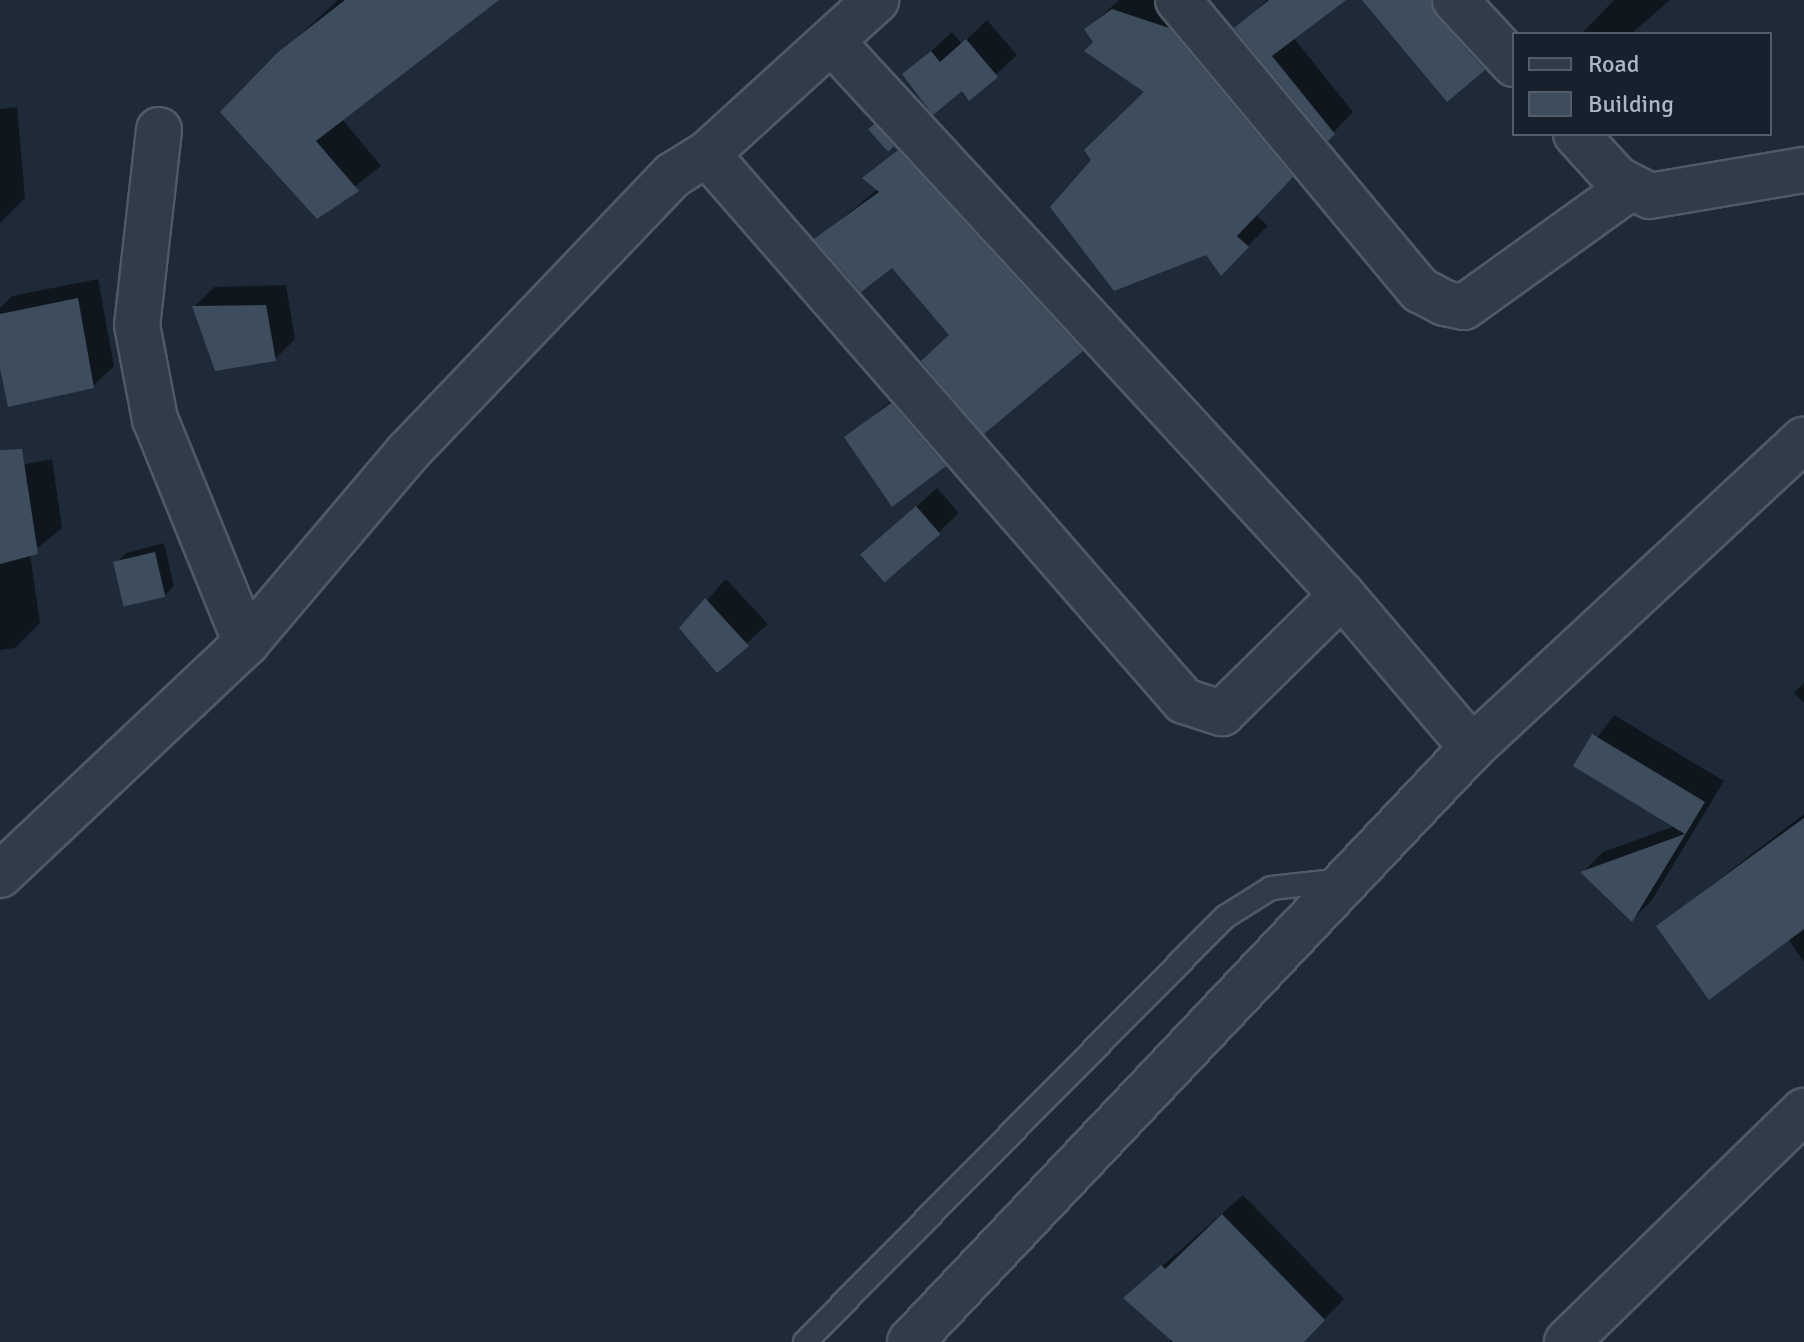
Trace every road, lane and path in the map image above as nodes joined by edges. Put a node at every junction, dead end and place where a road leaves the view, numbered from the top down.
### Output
1 (876, 0) edge
2 (1178, 0) edge
3 (1455, 0) edge
4 (833, 43) junction
5 (1512, 62) edge
6 (159, 130) dead end
7 (1578, 136) edge
8 (707, 154) junction
9 (1804, 170) edge
10 (1628, 189) junction
11 (1804, 440) edge
12 (1342, 595) junction
13 (246, 643) junction
14 (1472, 748) junction
15 (0, 875) edge
16 (1349, 879) junction
17 (1804, 1111) edge
18 (805, 1342) edge
19 (910, 1342) edge
20 (1567, 1342) edge

1 - 4 street
2 - 10 street
3 - 5 street
4 - 8 street
4 - 12 street
6 - 13 street
7 - 10 street
8 - 12 street
8 - 13 street
9 - 10 street
11 - 14 street
12 - 14 street
13 - 15 street
14 - 16 street
16 - 18 lane
16 - 19 street
17 - 20 street

